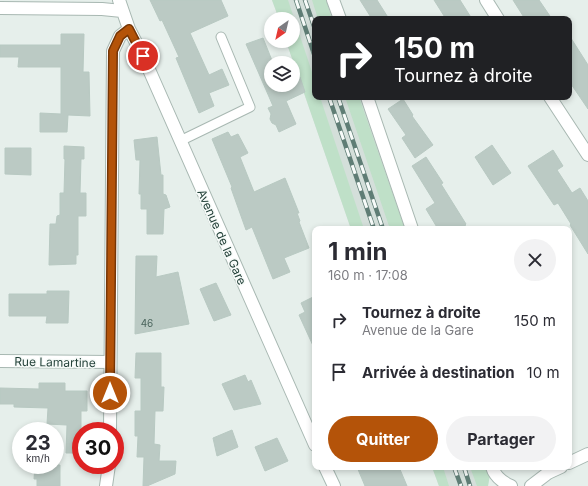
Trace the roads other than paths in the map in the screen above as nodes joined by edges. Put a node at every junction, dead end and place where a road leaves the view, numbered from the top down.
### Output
1 (333, 0) edge
2 (486, 0) edge
3 (121, 5) edge
4 (0, 8) edge
5 (339, 16) edge
6 (496, 16) edge
7 (129, 29) junction
8 (221, 37) dead end
9 (368, 100) edge
10 (552, 100) edge
11 (180, 141) junction
12 (588, 155) edge
13 (411, 226) edge
14 (0, 361) edge
15 (110, 362) junction
16 (110, 422) edge
17 (312, 438) edge
18 (588, 454) edge
19 (572, 462) edge
20 (326, 470) edge
21 (493, 470) edge
22 (554, 470) edge
23 (108, 474) edge
24 (106, 486) edge
25 (334, 486) edge
26 (511, 486) edge
27 (531, 486) edge

1 - 5 street
2 - 6 street
3 - 4 street
3 - 7 street, Avenue de la Gare
7 - 11 street, Avenue de la Gare
7 - 15 street
8 - 11 lane
9 - 13 street
10 - 12 street
11 - 17 street, Avenue de la Gare
14 - 15 street, Rue Lamartine
15 - 16 street
18 - 19 street
20 - 25 street
21 - 26 street
22 - 27 street
23 - 24 street

